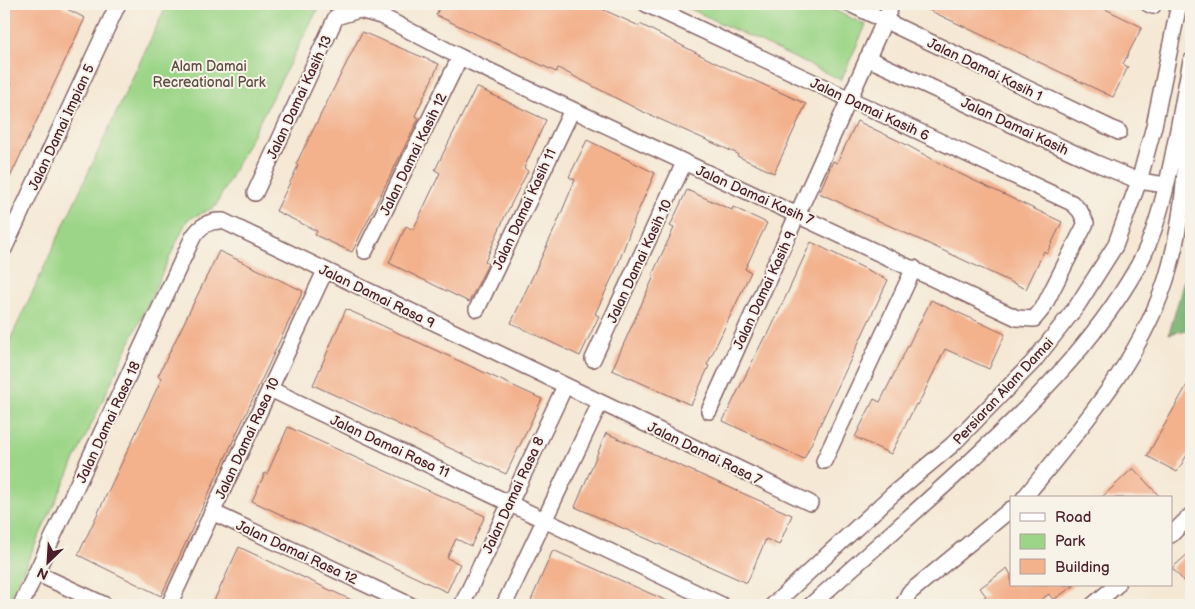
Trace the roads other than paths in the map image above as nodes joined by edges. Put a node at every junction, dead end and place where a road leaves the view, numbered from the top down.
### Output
1 (118, 4) edge
2 (646, 4) edge
3 (850, 4) edge
4 (892, 4) edge
5 (1179, 4) edge
6 (385, 10) edge
7 (884, 20) junction
8 (460, 57) junction
9 (867, 58) junction
10 (1191, 61) edge
11 (849, 99) junction
12 (572, 110) junction
13 (1119, 132) dead end
14 (684, 163) junction
15 (1139, 181) junction
16 (1166, 184) junction
17 (254, 193) dead end
18 (799, 215) junction
19 (1086, 223) joint
20 (192, 237) joint
21 (4, 250) edge
22 (365, 251) dead end
23 (914, 268) junction
24 (325, 271) junction
25 (477, 309) dead end
26 (593, 359) dead end
27 (565, 386) junction
28 (270, 389) junction
29 (600, 403) junction
30 (709, 411) dead end
31 (824, 461) dead end
32 (1026, 496) edge
33 (510, 503) junction
34 (810, 503) dead end
35 (1010, 510) edge
36 (212, 512) junction
37 (1191, 515) edge
38 (545, 519) junction
39 (1172, 534) edge
40 (36, 573) junction
41 (1116, 586) edge
42 (21, 605) edge
43 (105, 605) edge
44 (168, 605) edge
45 (410, 605) edge
46 (462, 605) edge
47 (504, 605) edge
48 (722, 605) edge
49 (773, 605) edge
50 (811, 605) edge
51 (903, 605) edge
52 (1094, 605) edge

1 - 21 street, Jalan Damai Impian 5
2 - 11 street, Jalan Damai Kasih 6
3 - 7 street, Jalan Damai Kasih 1
4 - 7 street, Jalan Damai Kasih 9
5 - 15 street, Persiaran Alam Damai
6 - 8 street, Jalan Damai Kasih 7
6 - 17 street, Jalan Damai Kasih 13
7 - 9 street, Jalan Damai Kasih 9
7 - 13 street, Jalan Damai Kasih 1
8 - 12 street, Jalan Damai Kasih 7
8 - 22 street, Jalan Damai Kasih 12
9 - 11 street, Jalan Damai Kasih 9
9 - 15 street, Jalan Damai Kasih
10 - 16 street, Persiaran Alam Damai
10 - 32 street
11 - 18 street, Jalan Damai Kasih 9
11 - 19 street, Jalan Damai Kasih 6
12 - 14 street, Jalan Damai Kasih 7
12 - 25 street, Jalan Damai Kasih 11
14 - 18 street, Jalan Damai Kasih 7
14 - 26 street, Jalan Damai Kasih 10
15 - 16 street, Jalan Damai Kasih
15 - 49 street, Persiaran Alam Damai
16 - 50 street, Persiaran Alam Damai
18 - 23 street, Jalan Damai Kasih 7
18 - 30 street, Jalan Damai Kasih 9
19 - 23 street, Jalan Damai Kasih 7
20 - 24 street, Jalan Damai Rasa 9
20 - 40 street, Jalan Damai Rasa 18
23 - 31 street
24 - 27 street, Jalan Damai Rasa 9
24 - 28 street, Jalan Damai Rasa 10
27 - 29 street, Jalan Damai Rasa 9
27 - 33 street, Jalan Damai Rasa 8
28 - 33 street, Jalan Damai Rasa 11
28 - 36 street, Jalan Damai Rasa 10
29 - 34 street, Jalan Damai Rasa 7
29 - 38 street
33 - 38 street, Jalan Damai Rasa 11
33 - 46 street, Jalan Damai Rasa 8
35 - 51 street
36 - 44 street, Jalan Damai Rasa 10
36 - 45 street, Jalan Damai Rasa 12
37 - 39 street
38 - 47 street
38 - 48 street, Jalan Damai Rasa 11
40 - 42 street, Jalan Damai Rasa 18
40 - 43 street
41 - 52 street

